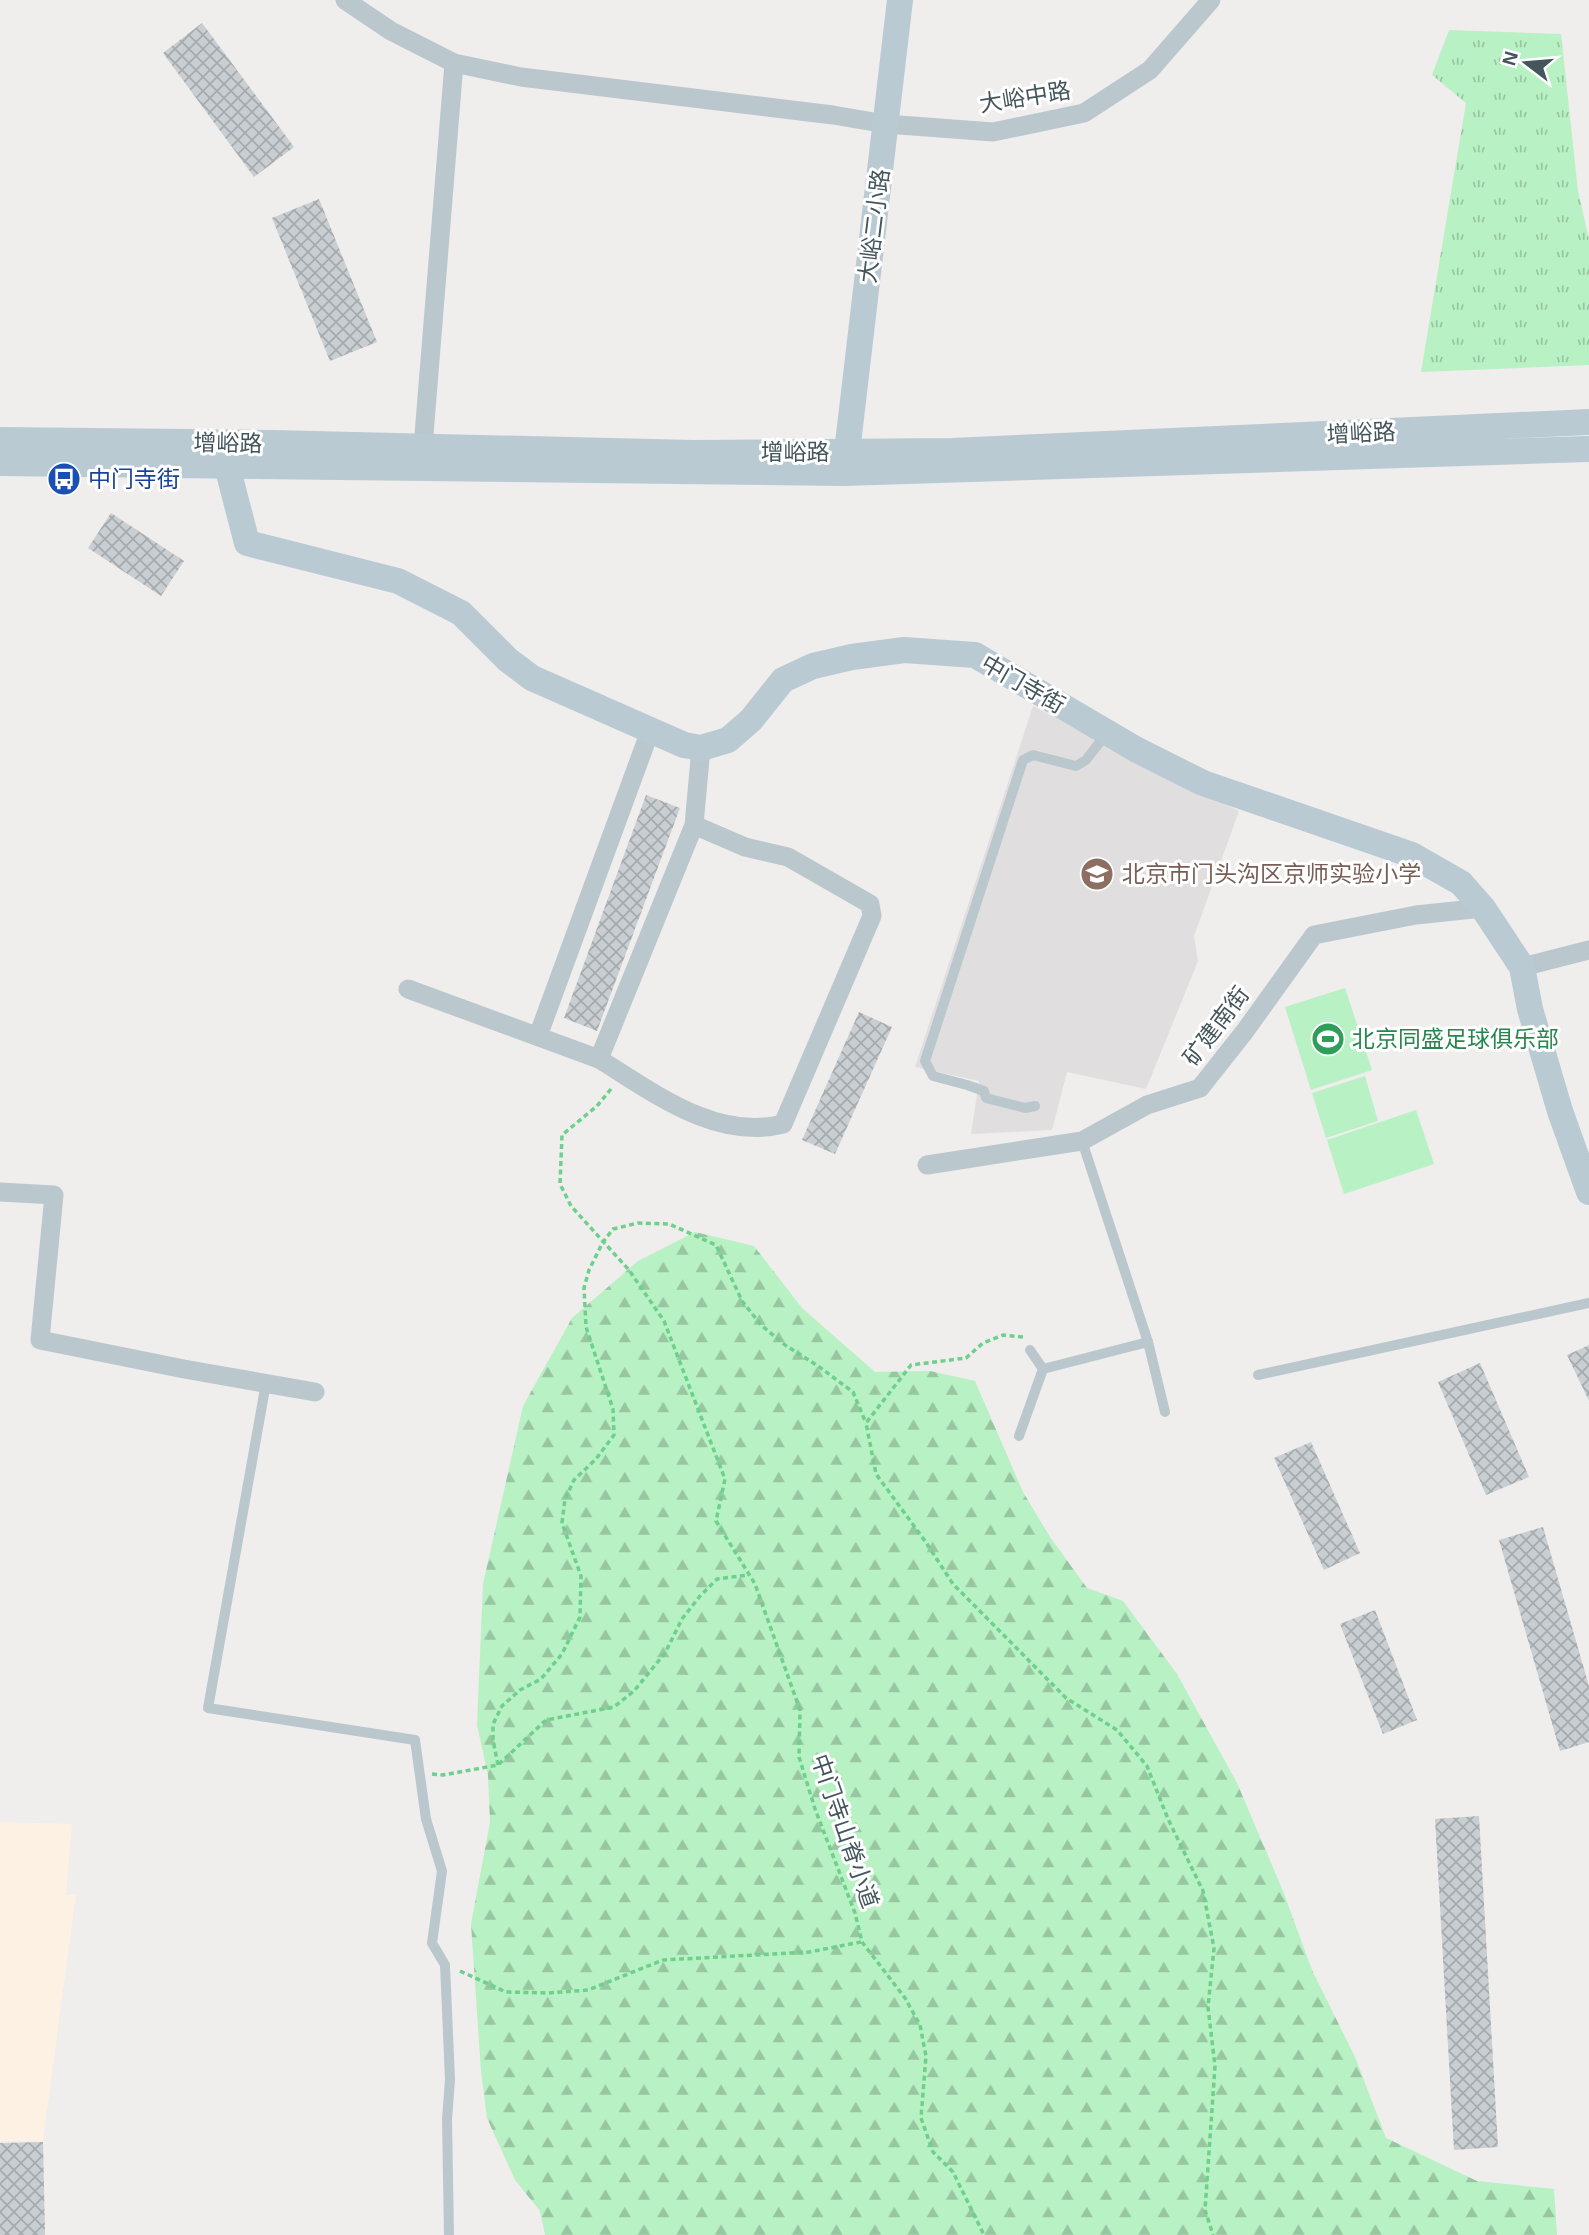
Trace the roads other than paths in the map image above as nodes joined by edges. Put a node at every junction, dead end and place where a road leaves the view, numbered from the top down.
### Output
1 (345, 0) edge
2 (900, 0) edge
3 (1211, 0) edge
4 (454, 63) junction
5 (886, 124) junction
6 (1589, 422) edge
7 (0, 440) edge
8 (423, 447) junction
9 (1589, 449) edge
10 (847, 452) junction
11 (0, 463) edge
12 (228, 466) junction
13 (650, 731) junction
14 (1107, 732) junction
15 (701, 748) junction
16 (694, 825) junction
17 (1483, 908) junction
18 (1589, 950) edge
19 (1522, 967) junction
20 (408, 989) dead end
21 (537, 1036) junction
22 (599, 1059) junction
23 (1035, 1105) dead end
24 (1082, 1141) junction
25 (927, 1165) dead end
26 (0, 1192) edge
27 (1589, 1192) edge
28 (1589, 1303) edge
29 (1148, 1342) junction
30 (1030, 1350) road end
31 (1043, 1369) junction
32 (1258, 1376) dead end
33 (266, 1382) junction
34 (315, 1392) dead end
35 (1165, 1412) dead end
36 (1019, 1436) dead end
37 (449, 2235) edge

1 - 4 street, 大峪中路
2 - 5 street, 大峪二小路
3 - 5 street, 大峪中路
4 - 5 street, 大峪中路
4 - 8 street
5 - 10 street, 大峪二小路
6 - 10 street, 增峪路
7 - 8 street, 增峪路
8 - 10 street, 增峪路
9 - 12 street, 增峪路
11 - 12 street, 增峪路
12 - 13 street
13 - 15 street
13 - 21 street
14 - 15 street, 中门寺街
14 - 17 street, 中门寺街
14 - 23 lane
15 - 16 street
16 - 22 street
16 - 22 street
17 - 19 street, 中门寺街
17 - 24 street, 矿建南街
18 - 19 street
19 - 27 street, 中门寺街
20 - 21 street
21 - 22 street
24 - 25 street, 矿建南街
24 - 29 lane
26 - 33 street
28 - 32 lane
29 - 31 lane
29 - 35 lane
30 - 31 lane
31 - 36 lane
33 - 34 street
33 - 37 lane

